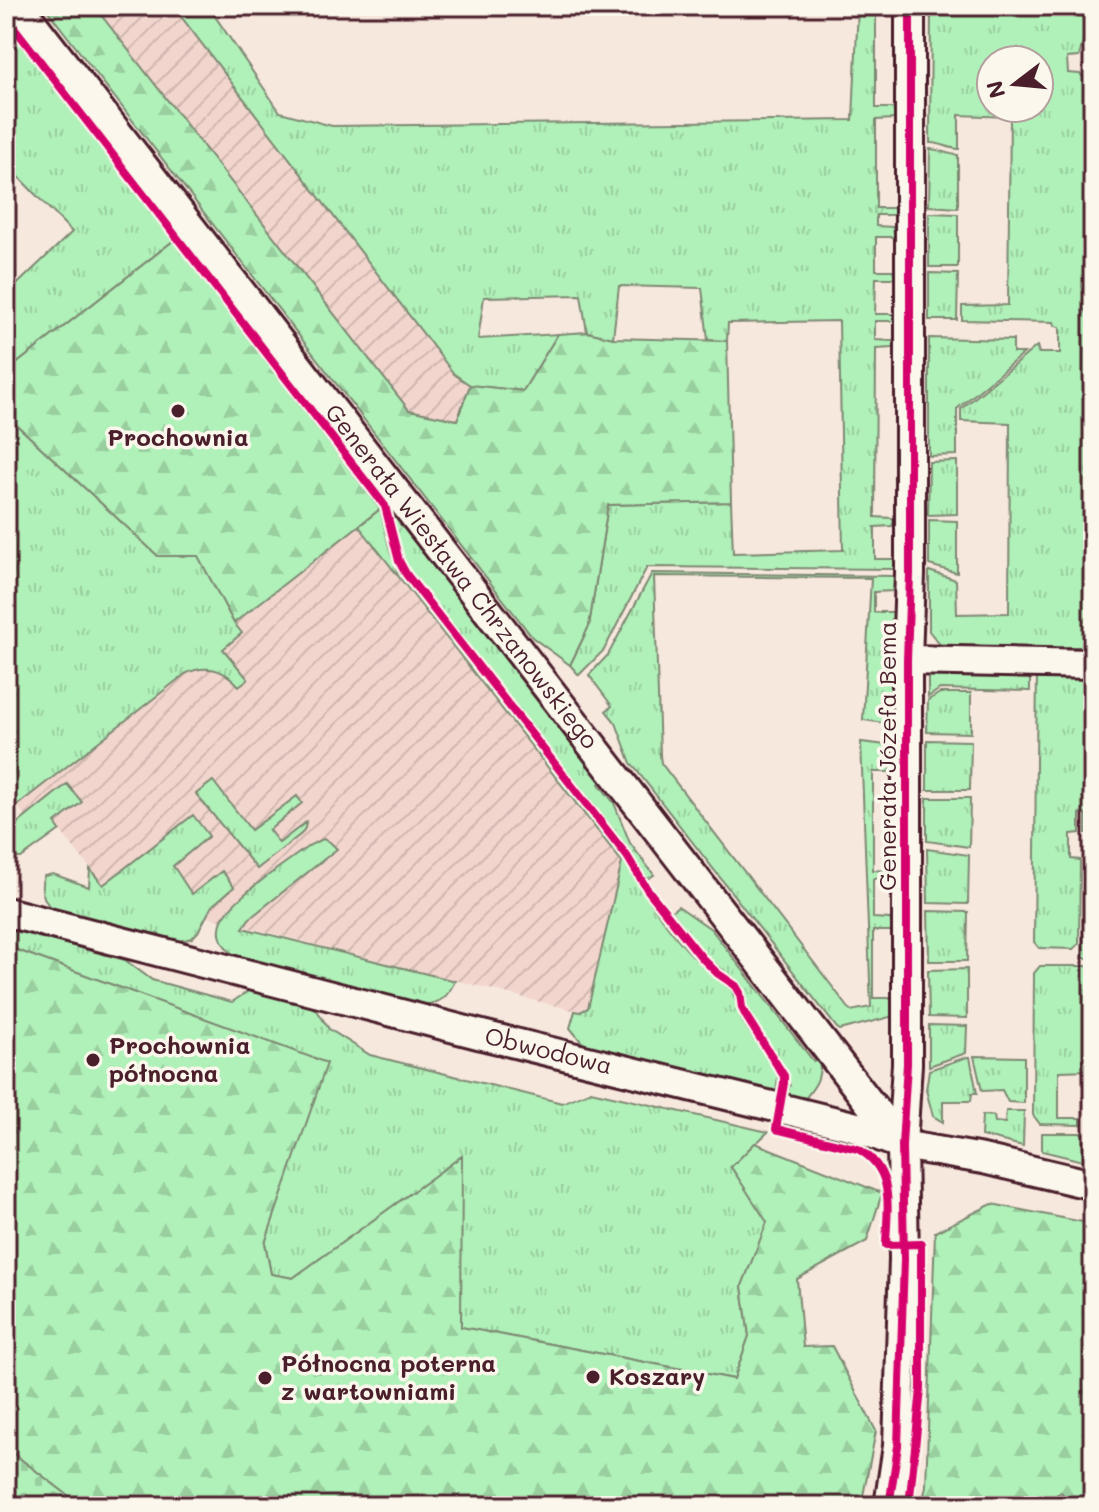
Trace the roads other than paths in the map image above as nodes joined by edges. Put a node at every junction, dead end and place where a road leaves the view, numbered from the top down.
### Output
1 (19, 6) edge
2 (910, 6) edge
3 (907, 660) junction
4 (1093, 664) edge
5 (6, 912) edge
6 (902, 1145) junction
7 (1093, 1185) edge
8 (889, 1506) edge

1 - 6 street, Generała Wiesława Chrzanowskiego
2 - 3 street, Generała Józefa Bema
3 - 4 street
3 - 6 street, Generała Józefa Bema
5 - 6 street, Obwodowa
6 - 7 street, Obwodowa
6 - 8 street, Generała Józefa Bema

